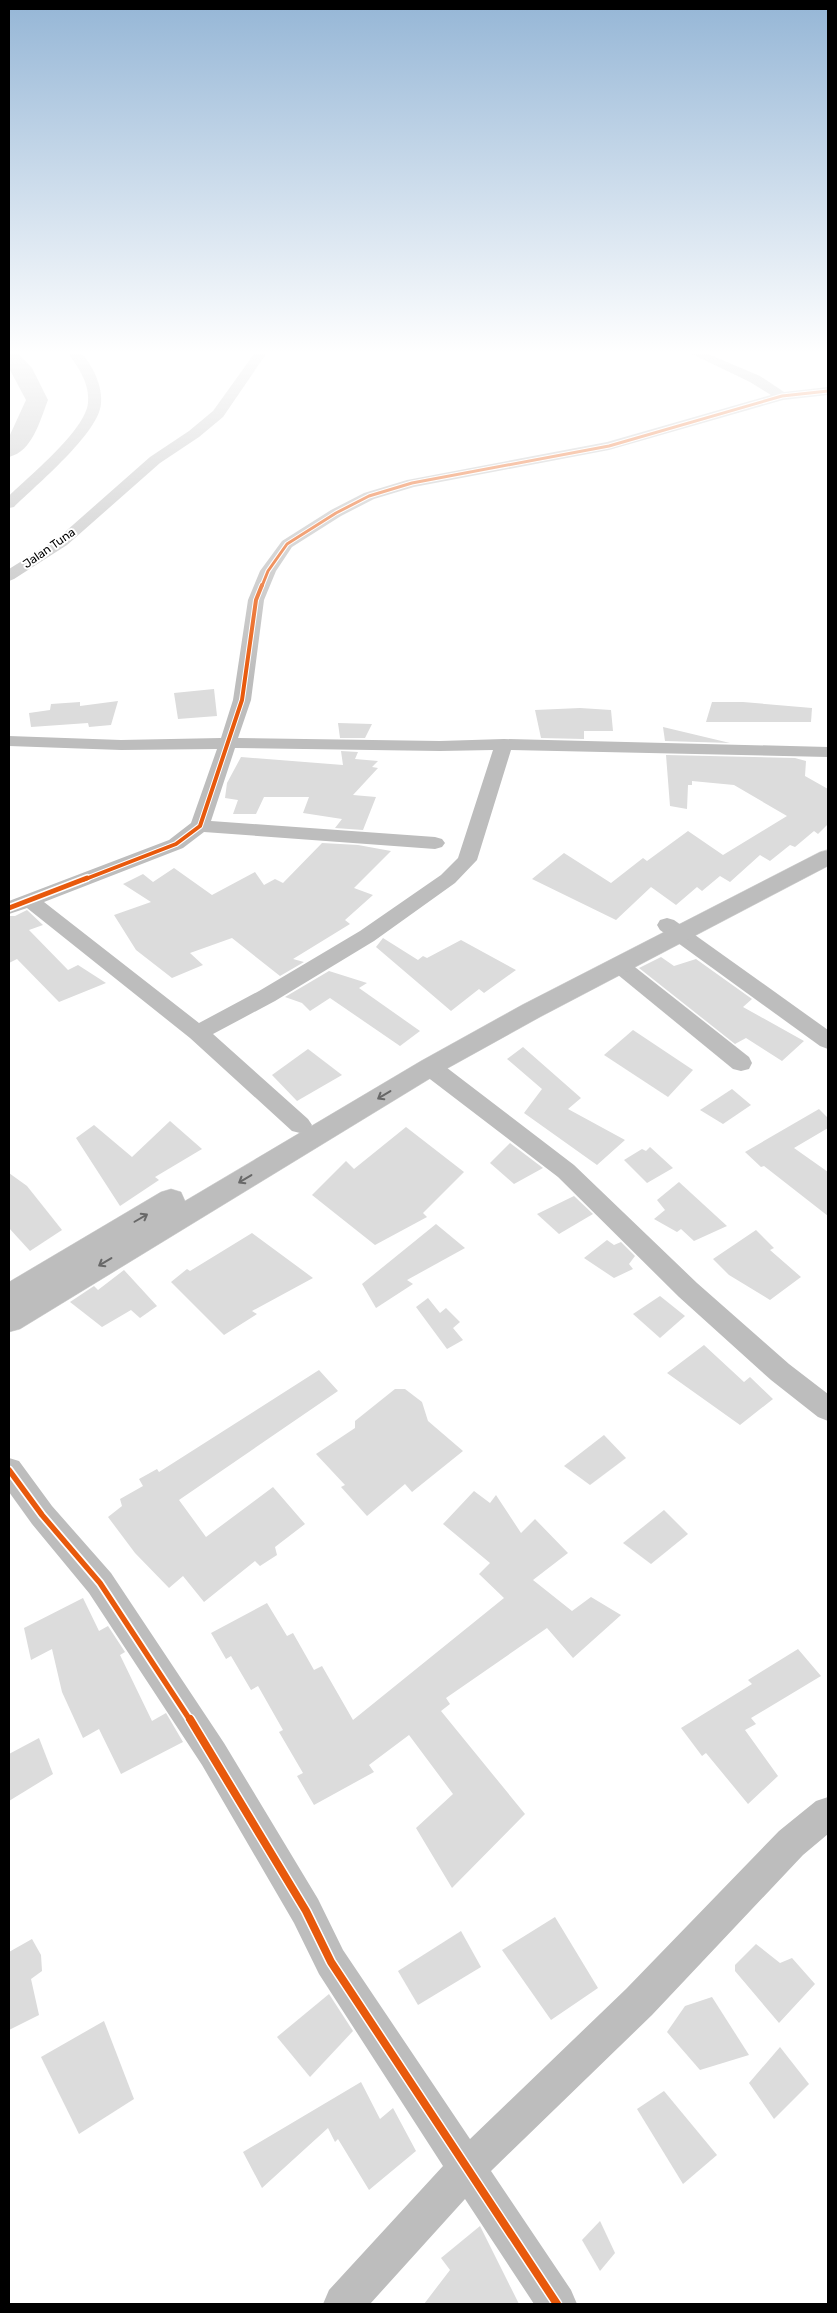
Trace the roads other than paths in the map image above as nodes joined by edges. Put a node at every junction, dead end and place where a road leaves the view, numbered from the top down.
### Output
1 (50, 462) edge
2 (153, 462) edge
3 (522, 462) edge
4 (9, 504) edge
5 (16, 563) edge
6 (9, 576) edge
7 (9, 741) edge
8 (226, 742) junction
9 (504, 744) junction
10 (828, 752) edge
11 (200, 826) junction
12 (828, 842) edge
13 (435, 843) dead end
14 (828, 857) edge
15 (30, 901) junction
16 (9, 908) edge
17 (673, 929) junction
18 (619, 965) junction
19 (198, 1033) junction
20 (828, 1041) edge
21 (741, 1063) dead end
22 (430, 1067) junction
23 (300, 1125) junction
24 (9, 1296) edge
25 (9, 1320) edge
26 (828, 1409) edge
27 (9, 1470) edge
28 (828, 1813) edge
29 (466, 2169) junction
30 (343, 2304) edge
31 (557, 2304) edge

1 - 4 street
2 - 5 street, Jalan Tuna
3 - 8 street
5 - 6 street, Jalan Tuna
7 - 8 street
8 - 9 street
8 - 11 street
9 - 10 street
9 - 19 street
11 - 13 street
11 - 15 street
12 - 17 highway
14 - 17 highway
15 - 16 street
15 - 19 street
17 - 18 highway
17 - 20 street
17 - 23 highway
18 - 21 street
18 - 22 highway
19 - 23 street
22 -> 25 highway
22 - 26 street
24 -> 23 highway
27 - 29 street
28 - 29 street
29 - 30 street
29 - 31 street

